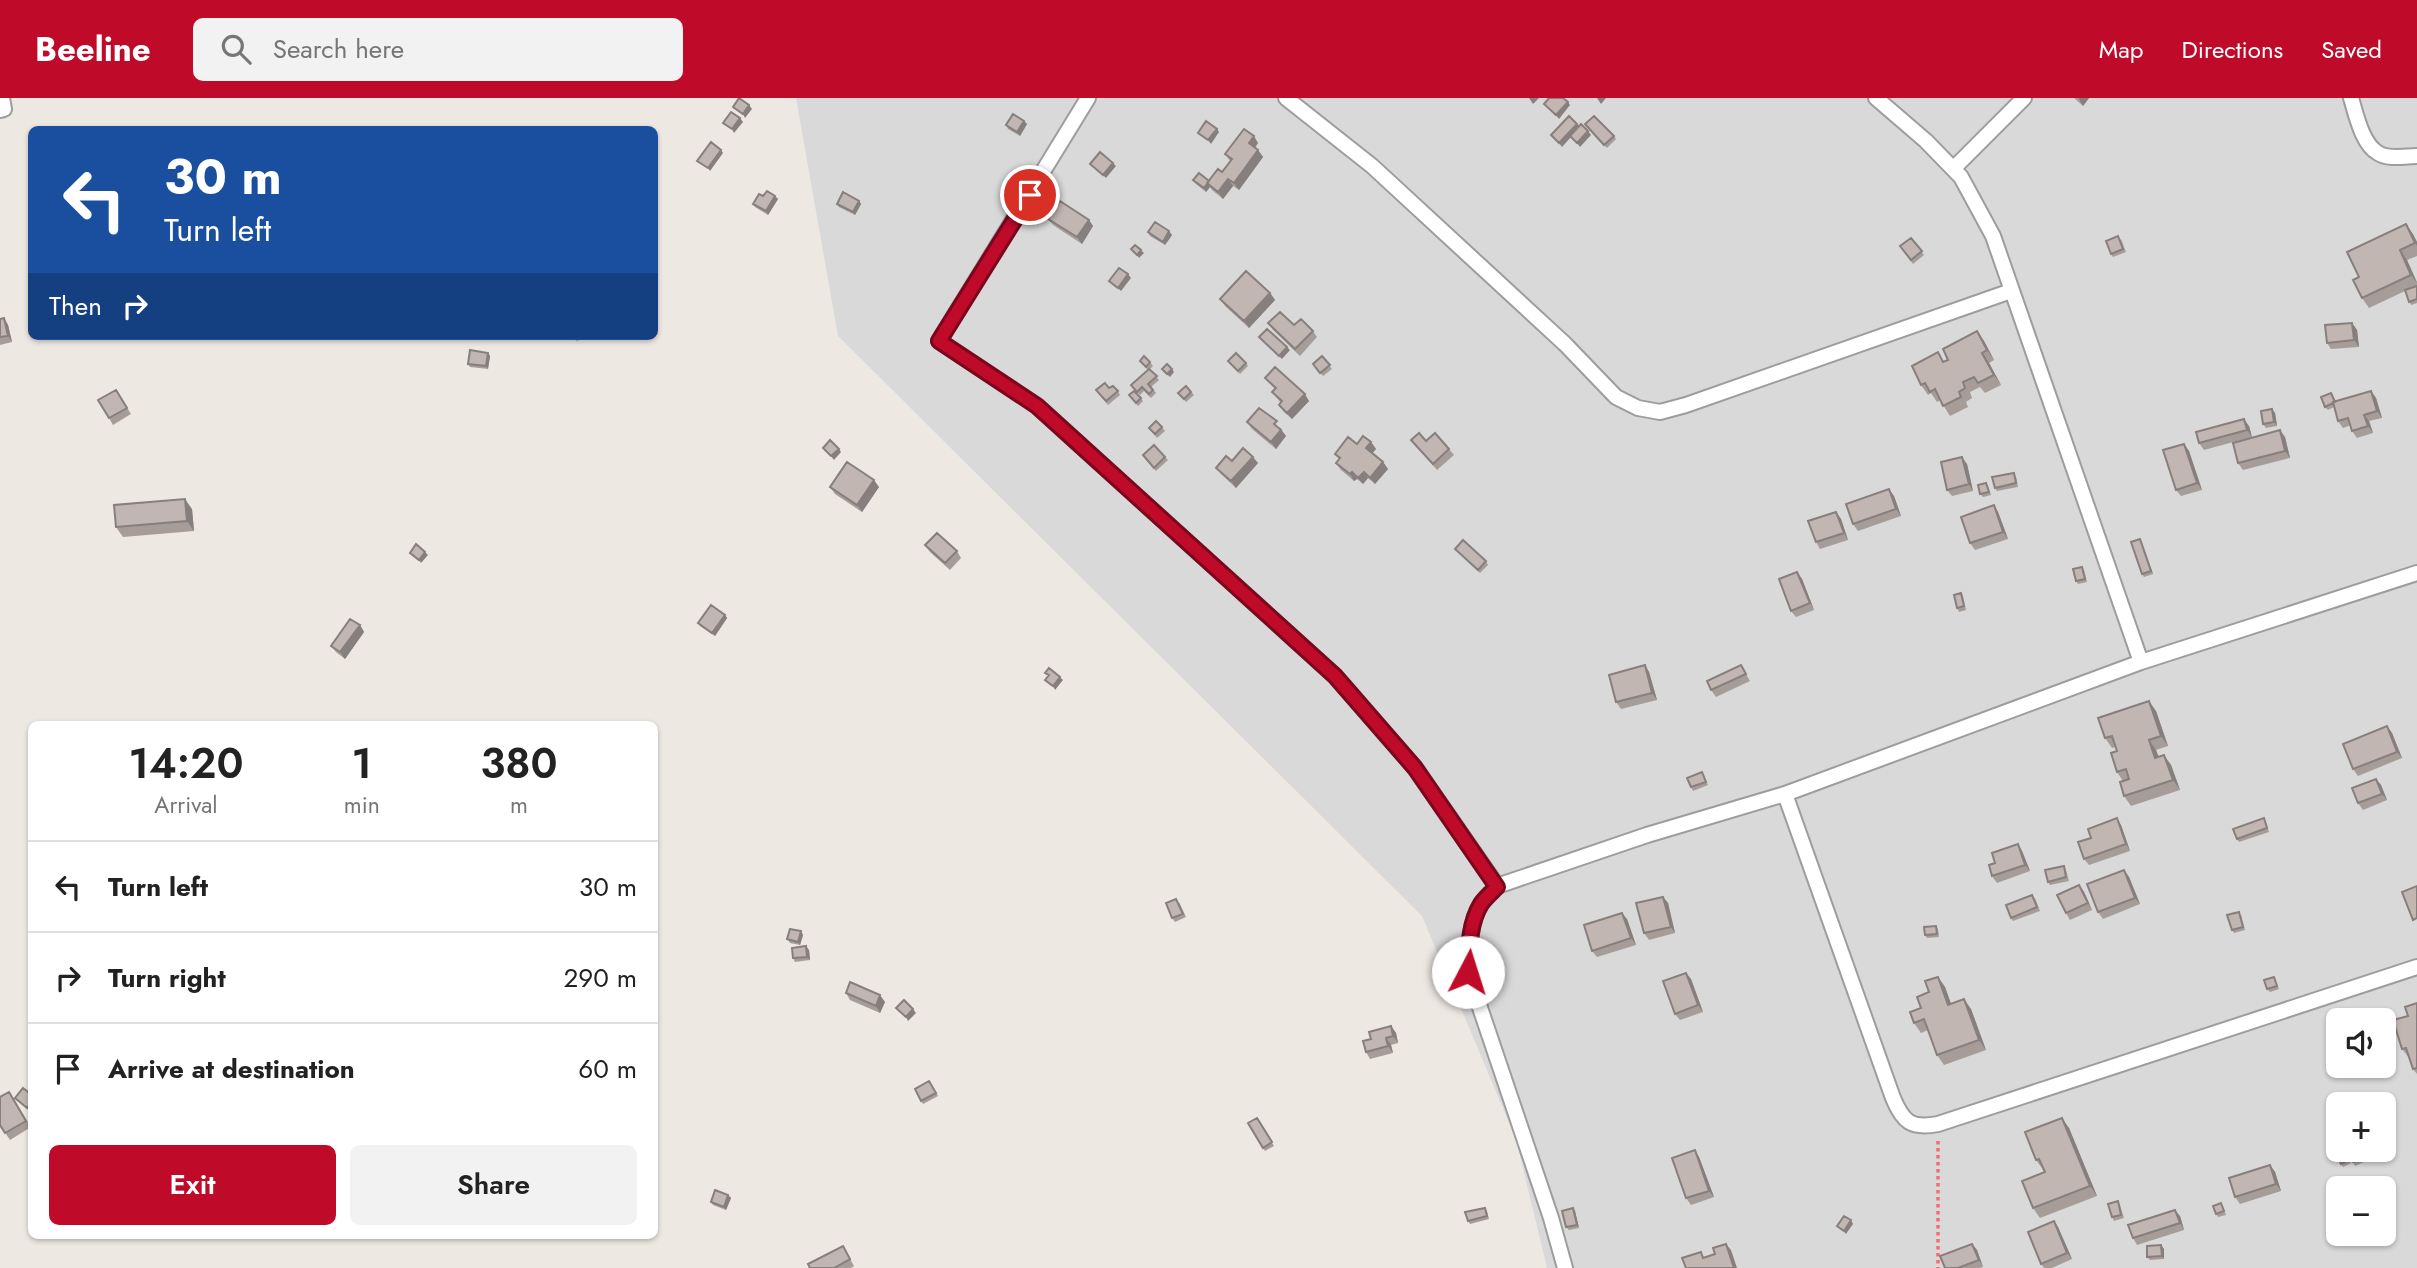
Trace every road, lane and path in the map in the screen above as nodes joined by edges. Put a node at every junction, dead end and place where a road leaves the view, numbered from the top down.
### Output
1 (2, 98) edge
2 (1088, 98) edge
3 (1286, 98) edge
4 (1876, 98) edge
5 (2024, 98) edge
6 (2351, 98) edge
7 (0, 110) edge
8 (2417, 156) edge
9 (1953, 169) junction
10 (2011, 291) junction
11 (2417, 573) edge
12 (2141, 662) junction
13 (1786, 794) junction
14 (1497, 887) junction
15 (2417, 967) edge
16 (1938, 1124) junction
17 (1565, 1268) edge
18 (1938, 1268) edge

1 - 7 street
2 - 14 street
3 - 10 street
4 - 9 street
5 - 9 street
6 - 8 street
9 - 10 street
10 - 12 street
11 - 12 street
12 - 13 street
13 - 14 street
13 - 16 street
14 - 17 street
15 - 16 street
16 - 18 path

